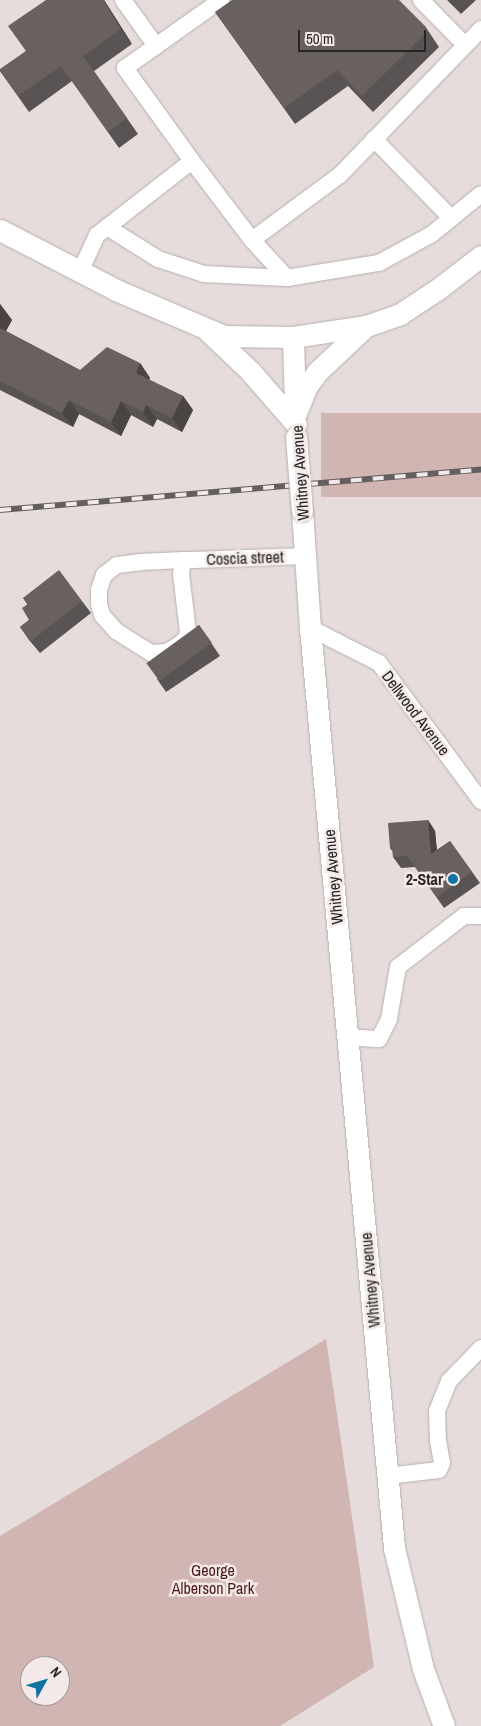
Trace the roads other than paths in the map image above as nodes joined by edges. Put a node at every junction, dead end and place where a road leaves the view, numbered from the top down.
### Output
1 (123, 0) edge
2 (221, 0) edge
3 (421, 0) edge
4 (480, 32) edge
5 (465, 45) junction
6 (156, 46) junction
7 (374, 140) junction
8 (192, 161) junction
9 (481, 194) edge
10 (451, 218) junction
11 (107, 227) junction
12 (0, 230) edge
13 (252, 240) junction
14 (481, 256) edge
15 (80, 272) junction
16 (287, 278) junction
17 (366, 326) junction
18 (205, 328) junction
19 (293, 337) junction
20 (296, 425) junction
21 (306, 556) junction
22 (183, 560) junction
23 (310, 628) junction
24 (481, 801) edge
25 (481, 916) edge
26 (348, 1037) junction
27 (481, 1348) edge
28 (387, 1476) junction
29 (444, 1726) edge

1 - 6 street
2 - 6 street
3 - 5 street
4 - 5 street
5 - 7 street
6 - 8 street
7 - 10 street
7 - 13 street
8 - 11 street
8 - 13 street
9 - 10 street
10 - 16 street
11 - 15 street
11 - 16 street
12 - 15 main road
13 - 16 street
14 - 17 main road
15 - 18 main road
17 - 19 main road
17 - 20 main road
18 - 19 main road
18 - 20 main road
19 - 20 main road, Whitney Avenue
20 - 21 main road, Whitney Avenue, bridge
21 - 22 street, Coscia street
21 - 23 main road, Whitney Avenue
22 - 22 street, Coscia street
23 - 24 street, Dellwood Avenue
23 - 26 main road, Whitney Avenue
25 - 26 street
26 - 28 main road, Whitney Avenue
27 - 28 street
28 - 29 main road, Whitney Avenue

